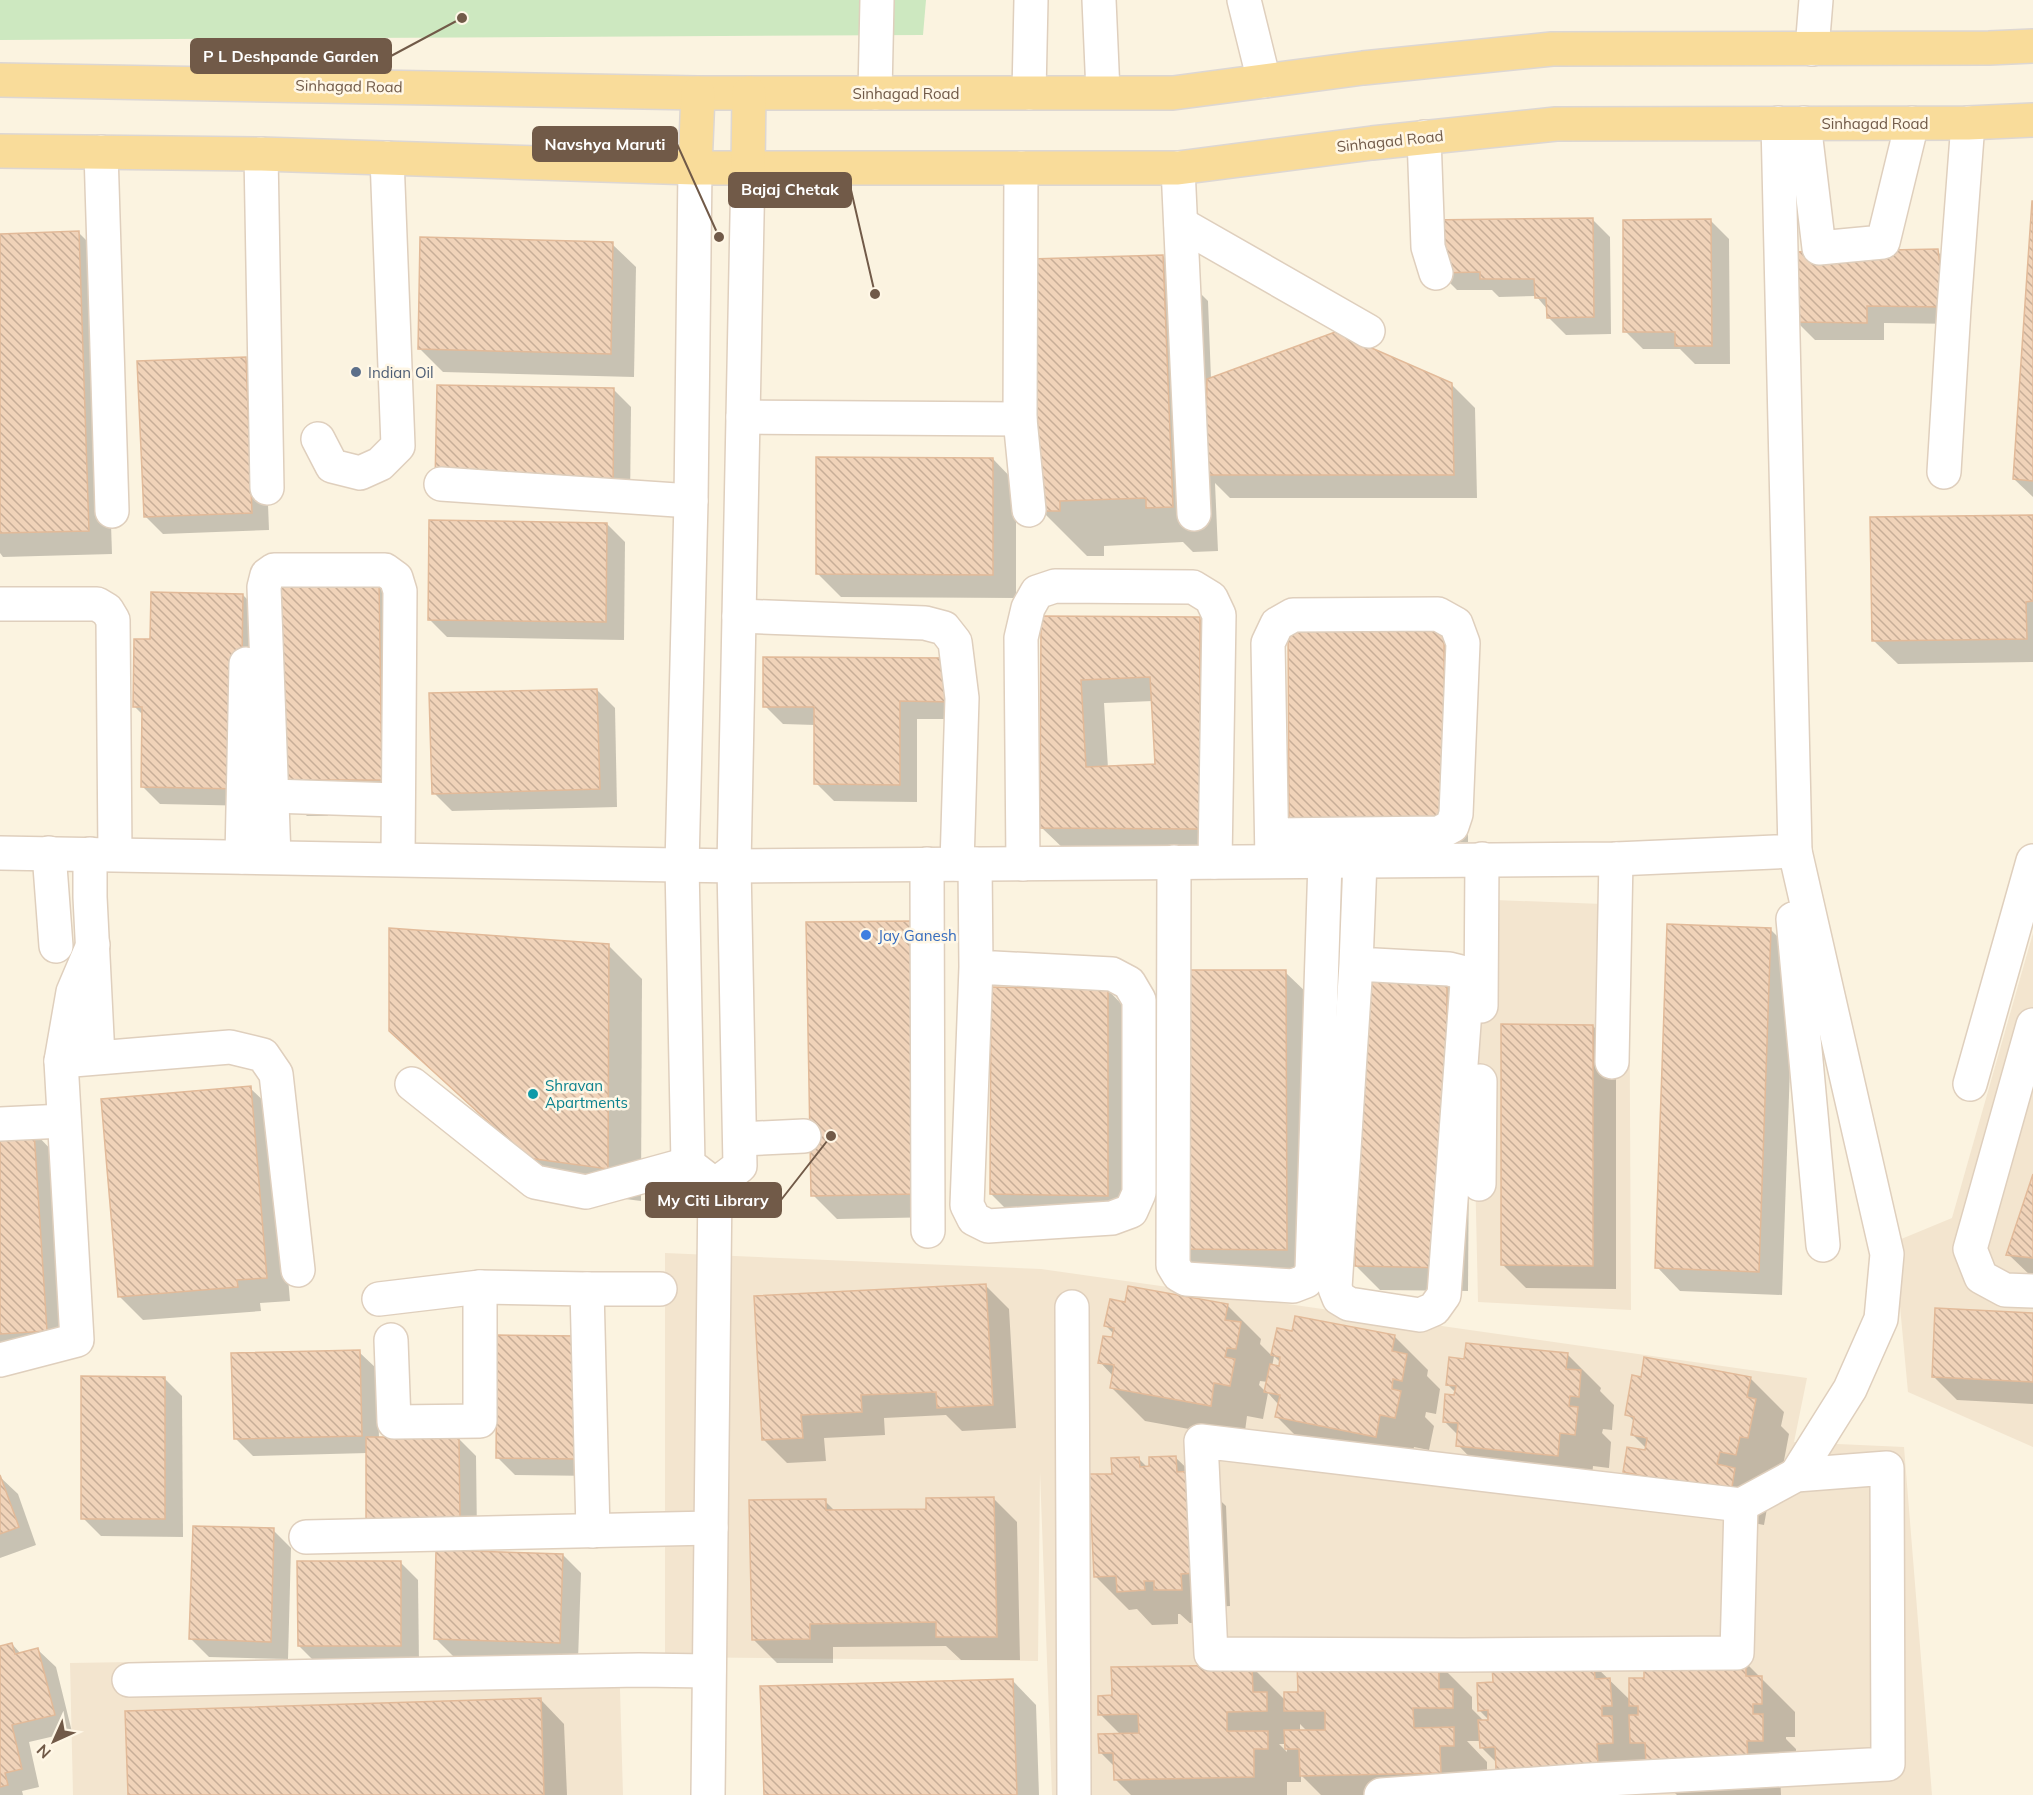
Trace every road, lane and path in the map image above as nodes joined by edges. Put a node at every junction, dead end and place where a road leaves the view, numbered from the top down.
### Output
1 (877, 0) edge
2 (1031, 0) edge
3 (1099, 0) edge
4 (1244, 0) edge
5 (1816, 0) edge
6 (2033, 46) edge
7 (1812, 48) junction
8 (0, 80) edge
9 (1264, 81) junction
10 (1103, 92) junction
11 (698, 93) junction
12 (749, 93) junction
13 (875, 93) junction
14 (1029, 93) junction
15 (2033, 120) edge
16 (1791, 123) junction
17 (1912, 123) junction
18 (1968, 123) junction
19 (1424, 137) junction
20 (0, 151) edge
21 (101, 152) junction
22 (261, 154) junction
23 (387, 158) junction
24 (695, 168) junction
25 (748, 168) junction
26 (1021, 168) junction
27 (1178, 168) junction
28 (1181, 224) junction
29 (1436, 273) dead end
30 (1368, 331) dead end
31 (743, 417) junction
32 (1020, 419) junction
33 (318, 439) dead end
34 (1944, 472) dead end
35 (441, 484) dead end
36 (267, 488) dead end
37 (691, 501) junction
38 (1029, 510) dead end
39 (112, 511) dead end
40 (1194, 513) dead end
41 (0, 604) edge
42 (130, 609) dead end
43 (247, 609) dead end
44 (739, 616) junction
45 (271, 796) junction
46 (397, 800) junction
47 (1272, 848) junction
48 (1795, 851) junction
49 (0, 853) edge
50 (49, 853) junction
51 (111, 854) junction
52 (258, 857) junction
53 (1616, 858) junction
54 (398, 859) junction
55 (1482, 860) junction
56 (1325, 861) junction
57 (1360, 861) junction
58 (2033, 861) edge
59 (1174, 862) junction
60 (1215, 862) junction
61 (953, 864) junction
62 (1023, 864) junction
63 (682, 865) junction
64 (734, 866) junction
65 (93, 945) junction
66 (56, 946) dead end
67 (1356, 964) junction
68 (976, 967) junction
69 (2033, 1025) edge
70 (98, 1058) junction
71 (61, 1060) junction
72 (1612, 1062) dead end
73 (412, 1084) dead end
74 (1970, 1084) dead end
75 (64, 1121) junction
76 (0, 1124) edge
77 (804, 1136) dead end
78 (740, 1139) junction
79 (688, 1164) junction
80 (1479, 1184) dead end
81 (715, 1185) junction
82 (928, 1231) dead end
83 (1823, 1245) dead end
84 (298, 1270) dead end
85 (480, 1287) junction
86 (587, 1289) junction
87 (660, 1289) dead end
88 (2033, 1291) edge
89 (379, 1299) dead end
90 (1072, 1307) dead end
91 (391, 1340) dead end
92 (0, 1360) edge
93 (1796, 1475) junction
94 (1741, 1505) junction
95 (711, 1528) junction
96 (593, 1531) junction
97 (306, 1537) dead end
98 (709, 1671) junction
99 (129, 1680) dead end
100 (708, 1795) edge
101 (1074, 1795) edge
102 (1382, 1795) edge

1 - 13 street
2 - 14 street
3 - 10 street
4 - 9 street
5 - 7 street
6 - 7 main road, Sinhagad Road
7 - 9 main road, Sinhagad Road
8 - 11 main road, Sinhagad Road
9 - 10 main road, Sinhagad Road
10 - 14 main road, Sinhagad Road
11 - 12 main road, Sinhagad Road
11 - 24 main road
12 - 13 main road, Sinhagad Road
12 - 25 main road
13 - 14 main road, Sinhagad Road
15 - 18 main road, Sinhagad Road
16 - 17 main road, Sinhagad Road
16 - 17 street
16 - 19 main road, Sinhagad Road
16 - 48 street
17 - 18 main road, Sinhagad Road
18 - 34 street
19 - 27 main road, Sinhagad Road
19 - 29 street
20 - 21 main road, Sinhagad Road
21 - 22 main road, Sinhagad Road
21 - 39 street
22 - 23 main road, Sinhagad Road
22 - 36 street
23 - 24 main road, Sinhagad Road
23 - 33 street
24 - 25 main road, Sinhagad Road
24 - 37 street
25 - 26 main road, Sinhagad Road
25 - 31 street
26 - 27 main road, Sinhagad Road
26 - 32 street
27 - 28 street
28 - 30 street
28 - 40 street
31 - 32 street
31 - 44 street
32 - 38 street
35 - 37 street
37 - 63 street
41 - 51 street
42 - 51 street
43 - 52 street
44 - 61 street
44 - 64 street
45 - 46 street
45 - 46 street
45 - 52 street
46 - 54 street
47 - 47 street
47 - 56 street
47 - 60 street
48 - 53 street
48 - 83 street
48 - 93 street
49 - 50 street
50 - 51 street
50 - 66 street
51 - 52 street
51 - 65 street
52 - 54 street
53 - 55 street
53 - 72 street
54 - 63 street
55 - 57 street
55 - 80 street
56 - 57 street
56 - 59 street
57 - 67 street
58 - 74 street
59 - 60 street
59 - 62 street
60 - 62 street
61 - 62 street
61 - 64 street
61 - 68 street
61 - 82 street
63 - 64 street
63 - 79 street
64 - 78 street
65 - 70 street
65 - 71 street
67 - 67 street
68 - 68 street
69 - 88 street
70 - 71 street
70 - 84 street
71 - 75 street
73 - 79 street
75 - 76 street
75 - 92 street
77 - 78 street
78 - 81 street
79 - 81 street
81 - 95 street
85 - 86 street
85 - 89 street
85 - 91 street
86 - 87 street
86 - 96 street
90 - 101 street
93 - 94 street
93 - 102 street
94 - 94 street
95 - 96 street
95 - 98 street
96 - 97 street
98 - 99 street
98 - 100 street

